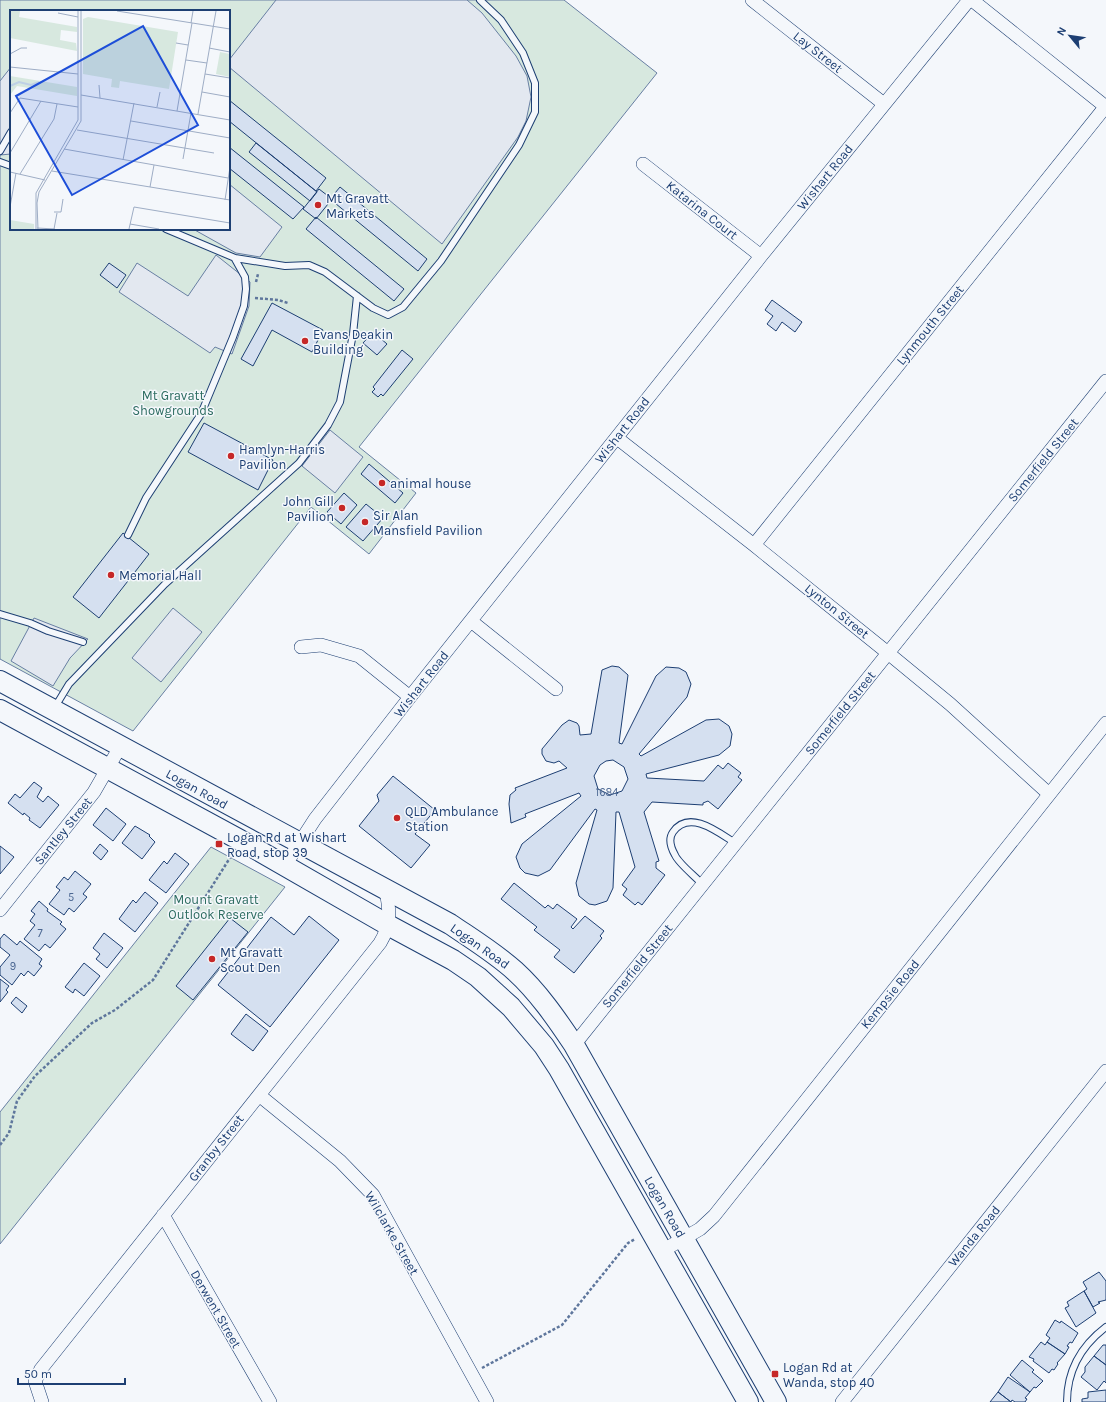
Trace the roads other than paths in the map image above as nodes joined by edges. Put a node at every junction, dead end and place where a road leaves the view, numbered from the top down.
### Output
1 (480, 0) edge
2 (752, 0) edge
3 (969, 0) edge
4 (972, 0) edge
5 (884, 104) junction
6 (1106, 106) edge
7 (10, 134) edge
8 (0, 150) edge
9 (0, 162) edge
10 (643, 164) dead end
11 (10, 166) edge
12 (168, 230) edge
13 (761, 256) junction
14 (235, 259) junction
15 (357, 296) junction
16 (1106, 381) edge
17 (617, 438) junction
18 (128, 535) dead end
19 (754, 545) junction
20 (0, 614) edge
21 (471, 621) junction
22 (83, 642) dead end
23 (301, 647) dead end
24 (888, 653) junction
25 (0, 682) edge
26 (556, 689) dead end
27 (410, 697) junction
28 (0, 710) edge
29 (53, 710) junction
30 (1106, 723) edge
31 (120, 747) junction
32 (109, 769) junction
33 (1049, 794) junction
34 (735, 843) junction
35 (298, 844) junction
36 (284, 867) junction
37 (702, 884) junction
38 (386, 891) junction
39 (0, 910) edge
40 (388, 925) junction
41 (574, 1045) junction
42 (1106, 1071) edge
43 (259, 1095) junction
44 (163, 1215) junction
45 (683, 1238) junction
46 (662, 1251) junction
47 (1106, 1327) edge
48 (42, 1402) edge
49 (270, 1402) edge
50 (487, 1402) edge
51 (748, 1402) edge
52 (776, 1402) edge
53 (842, 1402) edge
54 (1067, 1402) edge

1 - 15 lane
2 - 5 street, Lay Street
3 - 5 street, Wishart Road
4 - 6 street
5 - 13 street, Wishart Road
6 - 19 street, Lynmouth Street
7 - 8 lane
9 - 11 lane
10 - 13 street, Katarina Court
12 - 14 lane
13 - 17 street, Wishart Road
14 - 15 lane
14 - 18 lane
15 - 29 lane
16 - 24 street, Somerfield Street
17 - 19 street, Lynton Street
17 - 21 street, Wishart Road
19 - 24 street, Lynton Street
20 - 22 lane
21 - 26 street
21 - 27 street, Wishart Road
23 - 27 street
24 - 33 street, Lynton Street
24 - 34 street, Somerfield Street
25 - 29 main road, Logan Road
27 - 35 street, Wishart Road
28 - 32 main road, Logan Road
29 - 31 main road, Logan Road
30 - 33 street, Kempsie Road
31 - 32 street, Santley Street
31 - 35 main road, Logan Road
32 - 36 main road, Logan Road
32 - 39 street, Santley Street
33 - 45 street, Kempsie Road
34 - 37 street, Somerfield Street
34 - 37 lane
35 - 36 street, Wishart Road
35 - 38 main road, Logan Road
36 - 40 main road, Logan Road
37 - 41 street, Somerfield Street
38 - 40 street, Granby Street
38 - 41 main road, Logan Road
40 - 43 street, Granby Street
40 - 46 main road, Logan Road
41 - 45 main road, Logan Road
42 - 53 street, Wanda Road
43 - 44 street, Granby Street
43 - 50 street, Wilclarke Street
44 - 48 street, Granby Street
44 - 49 street, Derwent Street
45 - 46 street, Kempsie Road
45 - 52 main road, Logan Road
46 - 51 main road, Logan Road
47 - 54 lane

